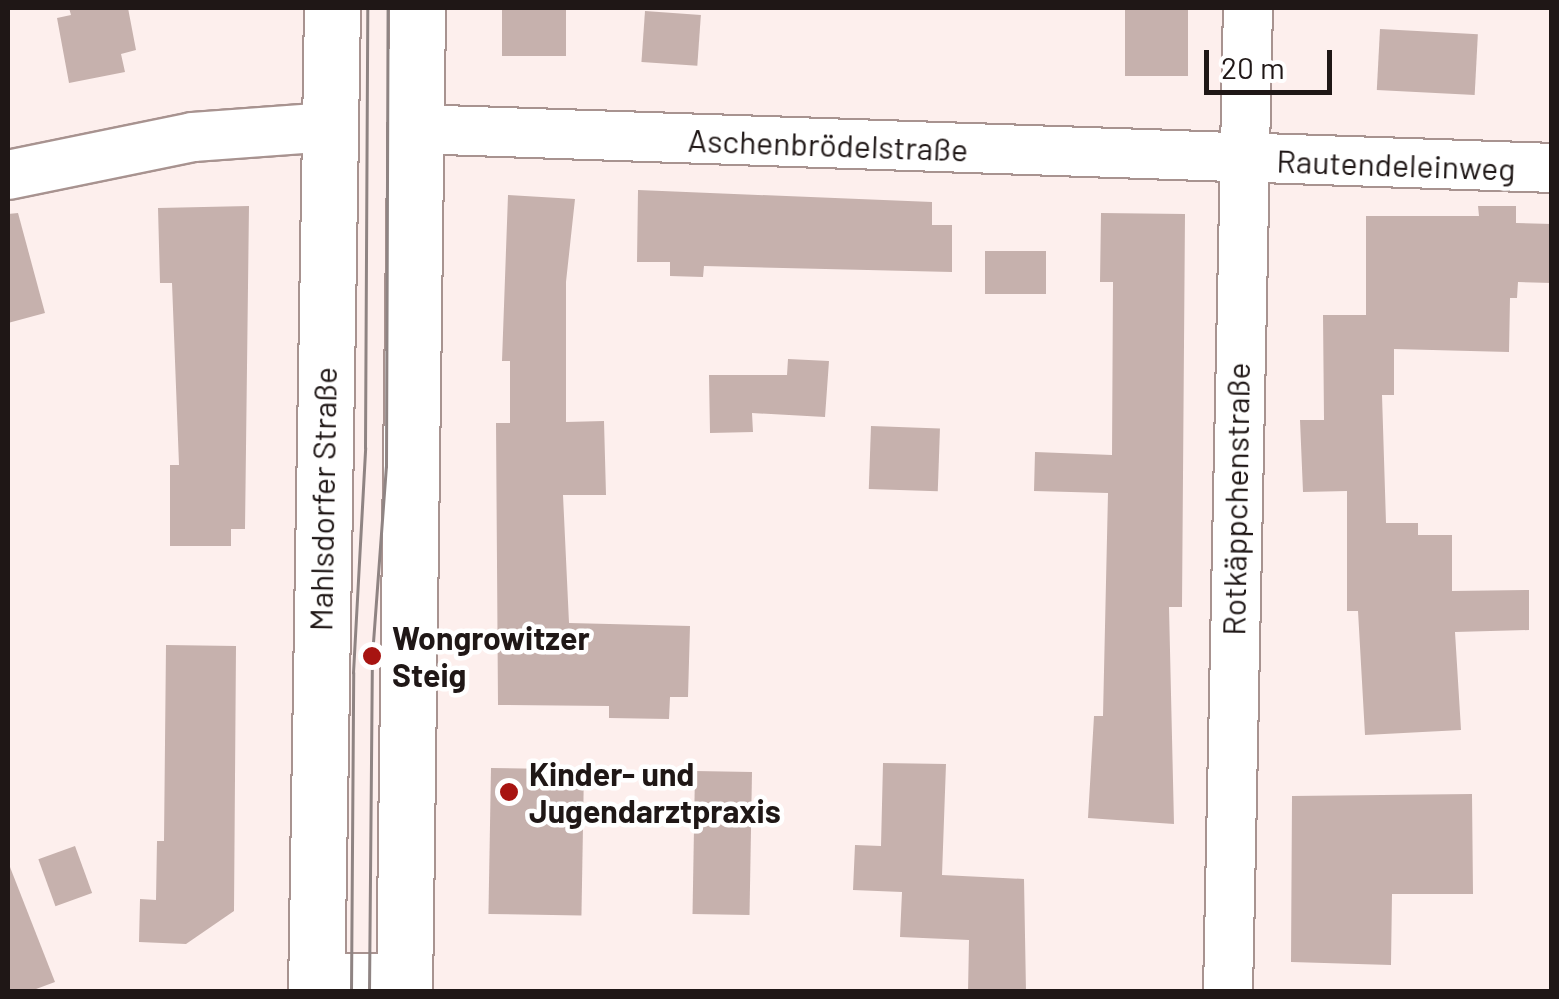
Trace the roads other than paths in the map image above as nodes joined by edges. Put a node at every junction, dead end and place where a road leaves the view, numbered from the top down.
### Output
1 (332, 8) edge
2 (416, 8) edge
3 (1248, 8) edge
4 (330, 127) junction
5 (414, 129) junction
6 (1241, 160) junction
7 (1552, 168) edge
8 (8, 175) edge
9 (404, 986) edge
10 (304, 988) edge
11 (1228, 992) edge

1 - 4 main road, Mahlsdorfer Straße
2 - 5 main road
3 - 6 street, Rotkäppchenstraße
4 - 5 main road
4 - 8 street
4 - 10 main road, Mahlsdorfer Straße
5 - 6 street, Aschenbrödelstraße
5 - 9 main road
6 - 7 street, Rautendeleinweg
6 - 11 street, Rotkäppchenstraße
9 - 10 main road

